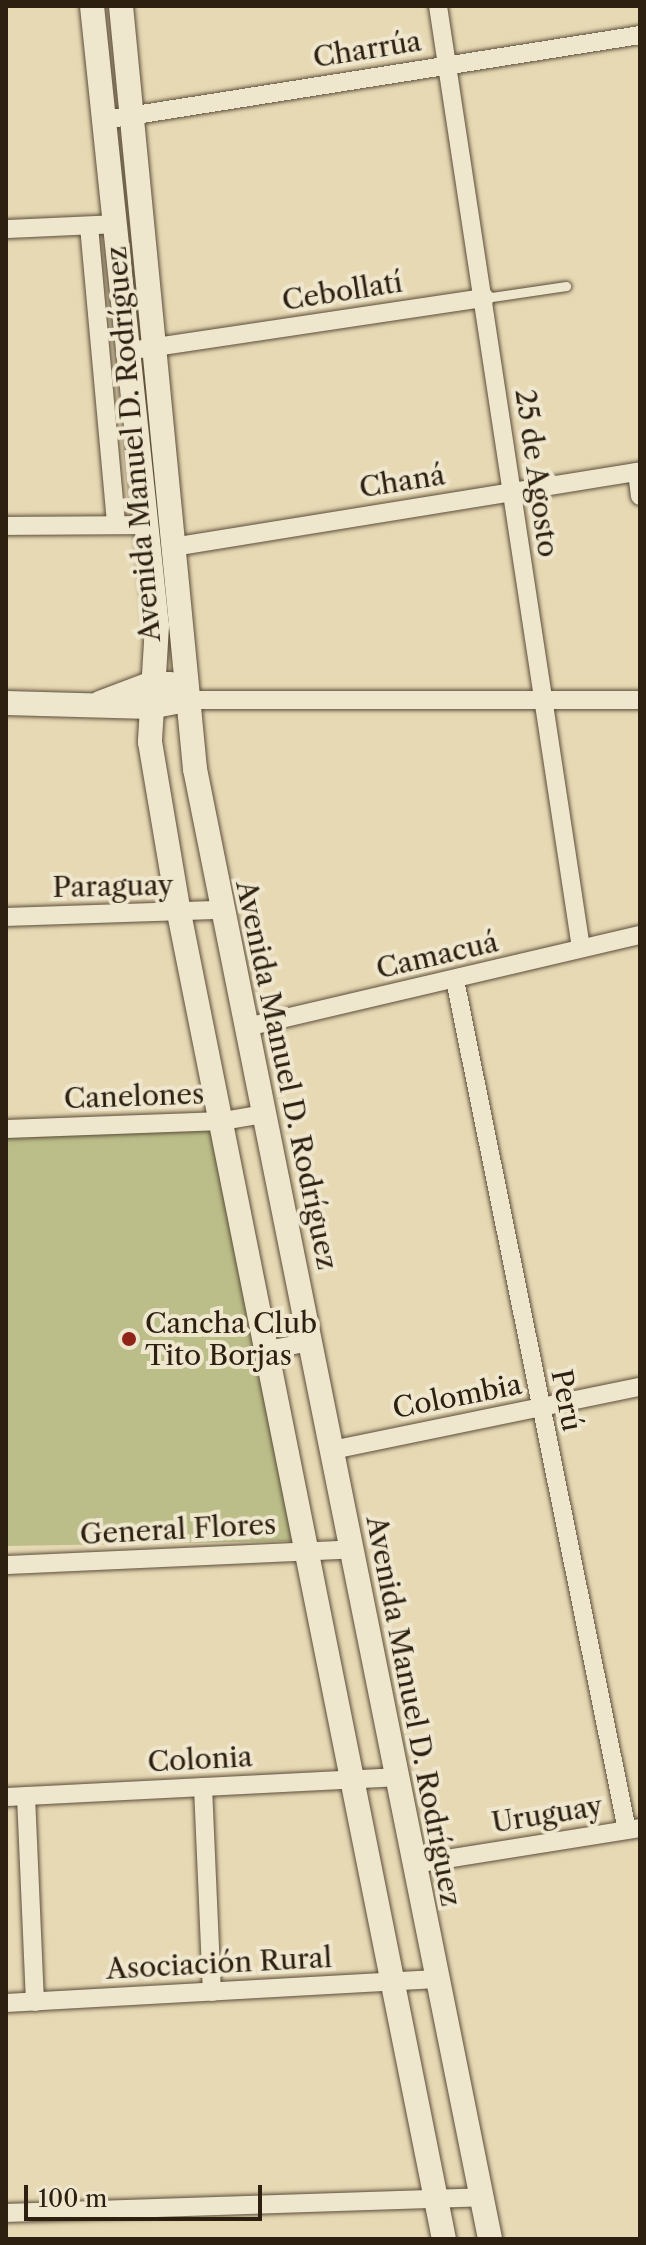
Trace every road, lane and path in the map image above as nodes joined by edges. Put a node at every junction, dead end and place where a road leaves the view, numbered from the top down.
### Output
1 (92, 6) edge
2 (121, 6) edge
3 (438, 6) edge
4 (640, 35) edge
5 (448, 64) junction
6 (132, 115) junction
7 (104, 120) junction
8 (115, 224) junction
9 (89, 226) junction
10 (6, 229) edge
11 (566, 286) dead end
12 (485, 298) junction
13 (154, 348) junction
14 (127, 351) junction
15 (638, 472) edge
16 (512, 491) junction
17 (640, 496) edge
18 (116, 525) junction
19 (145, 525) junction
20 (6, 526) edge
21 (173, 547) junction
22 (150, 695) junction
23 (187, 700) junction
24 (540, 700) junction
25 (640, 700) edge
26 (6, 703) edge
27 (221, 910) junction
28 (179, 913) junction
29 (6, 917) edge
30 (640, 935) edge
31 (581, 948) junction
32 (455, 980) junction
33 (247, 1027) junction
34 (264, 1114) junction
35 (223, 1121) junction
36 (6, 1129) edge
37 (310, 1342) junction
38 (268, 1350) junction
39 (640, 1387) edge
40 (540, 1408) junction
41 (332, 1450) junction
42 (352, 1549) junction
43 (309, 1551) junction
44 (6, 1565) edge
45 (396, 1777) junction
46 (355, 1780) junction
47 (203, 1787) junction
48 (26, 1796) junction
49 (6, 1797) edge
50 (633, 1829) edge
51 (415, 1864) junction
52 (436, 1979) junction
53 (395, 1982) junction
54 (212, 1992) junction
55 (35, 2002) junction
56 (6, 2003) edge
57 (481, 2197) junction
58 (437, 2200) junction
59 (6, 2213) edge
60 (444, 2239) edge
61 (490, 2239) edge

1 - 7 street, Avenida Manuel D. Rodríguez
2 - 6 street, Avenida Manuel D. Rodríguez
3 - 5 street, 25 de Agosto
4 - 5 street, Charrúa
5 - 6 street, Charrúa
5 - 12 street, 25 de Agosto
6 - 7 street, Charrúa
6 - 13 street, Avenida Manuel D. Rodríguez
7 - 8 street, Avenida Manuel D. Rodríguez
8 - 9 street
8 - 14 street, Avenida Manuel D. Rodríguez
9 - 10 street
9 - 18 street, Avenida Manuel D. Rodríguez
11 - 12 lane, Cebollatí
12 - 13 street, Cebollatí
12 - 16 street, 25 de Agosto
13 - 14 street, Cebollatí
13 - 21 street, Avenida Manuel D. Rodríguez
14 - 19 street, Avenida Manuel D. Rodríguez
15 - 16 street, Chaná
15 - 17 street
16 - 21 street, Chaná
16 - 24 street, 25 de Agosto
18 - 19 street
18 - 20 street
19 - 22 street, Avenida Manuel D. Rodríguez
21 - 23 street, Avenida Manuel D. Rodríguez
22 - 23 street
22 - 26 street
22 - 28 street, Avenida Manuel D. Rodríguez
23 - 24 street
23 - 27 street, Avenida Manuel D. Rodríguez
24 - 25 street
24 - 31 street, 25 de Agosto
27 - 28 street, Paraguay
27 - 33 street, Avenida Manuel D. Rodríguez
28 - 29 street, Paraguay
28 - 35 street, Avenida Manuel D. Rodríguez
30 - 31 street, Camacuá
31 - 32 street, Camacuá
32 - 33 street, Camacuá
32 - 40 street, Perú
33 - 34 street, Avenida Manuel D. Rodríguez
34 - 35 street, Canelones
34 - 37 street, Avenida Manuel D. Rodríguez
35 - 36 street, Canelones
35 - 38 street, Avenida Manuel D. Rodríguez
37 - 38 street
37 - 41 street, Avenida Manuel D. Rodríguez
38 - 43 street, Avenida Manuel D. Rodríguez
39 - 40 street, Colombia
40 - 41 street, Colombia
40 - 50 street, Perú
41 - 42 street, Avenida Manuel D. Rodríguez
42 - 43 street, General Flores
42 - 45 street, Avenida Manuel D. Rodríguez
43 - 44 street, General Flores
43 - 46 street, Avenida Manuel D. Rodríguez
45 - 46 street, Colonia
45 - 51 street, Avenida Manuel D. Rodríguez
46 - 47 street, Colonia
46 - 53 street, Avenida Manuel D. Rodríguez
47 - 48 street, Colonia
47 - 54 street
48 - 49 street, Colonia
48 - 55 street
50 - 51 street, Uruguay
51 - 52 street, Avenida Manuel D. Rodríguez
52 - 53 street, Asociación Rural
52 - 57 street, Avenida Manuel D. Rodríguez
53 - 54 street, Asociación Rural
53 - 58 street, Avenida Manuel D. Rodríguez
54 - 55 street, Asociación Rural
55 - 56 street, Asociación Rural
57 - 58 street
57 - 61 street, Avenida Manuel D. Rodríguez
58 - 59 street
58 - 60 street, Avenida Manuel D. Rodríguez

